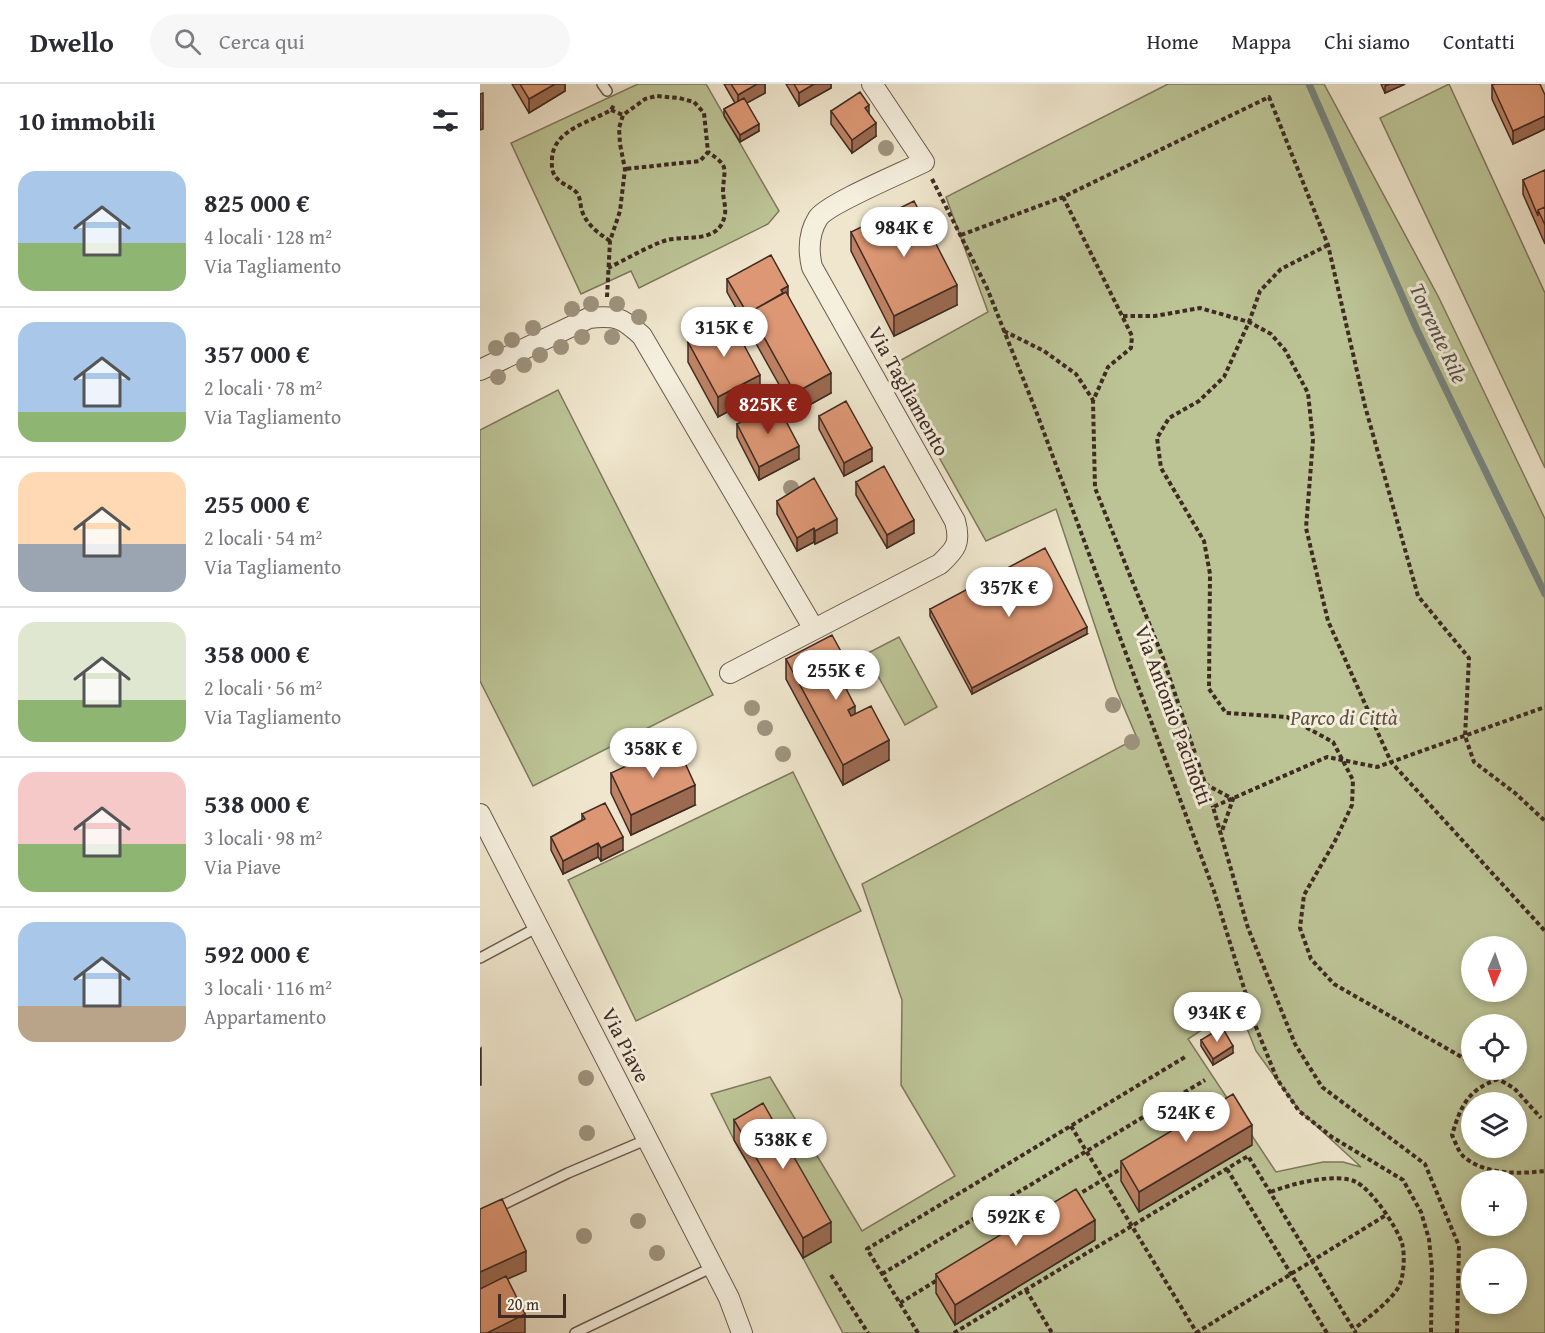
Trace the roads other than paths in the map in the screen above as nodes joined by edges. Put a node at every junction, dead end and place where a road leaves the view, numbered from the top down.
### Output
1 (872, 84) edge
2 (480, 370) edge
3 (814, 629) junction
4 (730, 673) dead end
5 (480, 814) edge
6 (538, 927) junction
7 (480, 958) edge
8 (648, 1139) junction
9 (480, 1216) edge
10 (713, 1267) junction
11 (729, 1298) junction
12 (575, 1333) edge
13 (742, 1333) edge
14 (753, 1333) edge

1 - 3 street, Via Tagliamento
2 - 3 street
3 - 4 street, Via Tagliamento
5 - 6 street, Via Piave
6 - 7 lane
6 - 8 street, Via Piave
8 - 9 lane
8 - 10 street, Via Piave
10 - 11 street, Via Piave
10 - 12 lane
11 - 13 street, Via Piave
11 - 14 street, Via Piave

